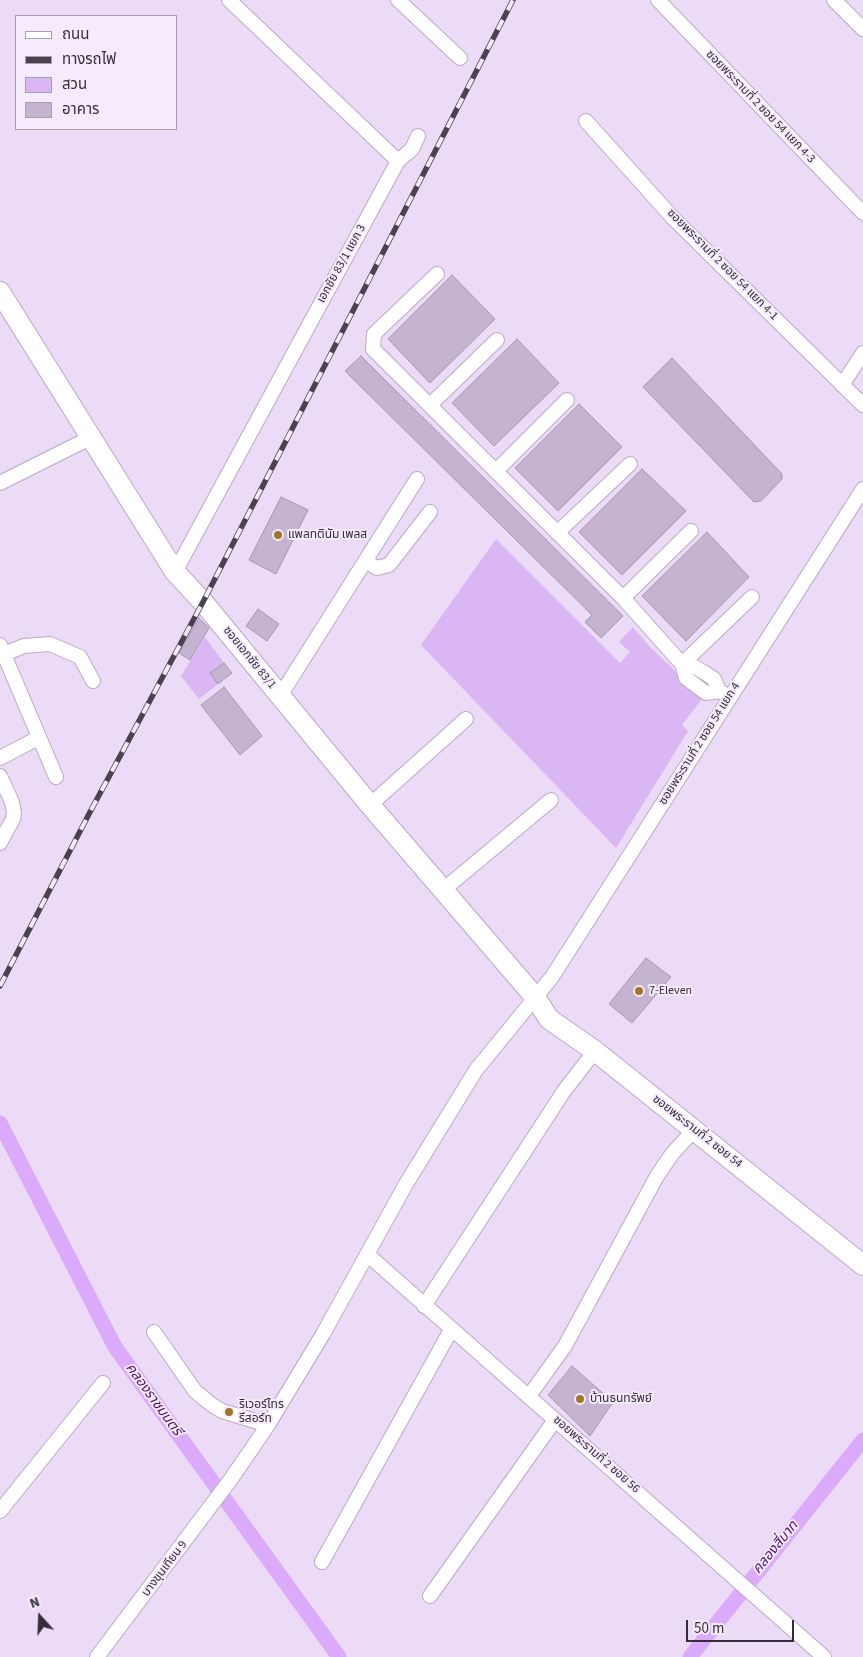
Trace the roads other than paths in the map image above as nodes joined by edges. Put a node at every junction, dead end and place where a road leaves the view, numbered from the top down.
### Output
1 (229, 0) edge
2 (398, 0) edge
3 (658, 0) edge
4 (834, 0) edge
5 (863, 29) edge
6 (460, 58) dead end
7 (586, 121) dead end
8 (418, 136) dead end
9 (398, 161) junction
10 (863, 212) edge
11 (437, 274) dead end
12 (0, 292) edge
13 (496, 340) dead end
14 (863, 353) edge
15 (842, 385) junction
16 (567, 400) dead end
17 (430, 405) junction
18 (863, 405) edge
19 (90, 438) junction
20 (630, 464) dead end
21 (496, 470) junction
22 (417, 478) dead end
23 (0, 484) edge
24 (863, 489) edge
25 (430, 512) dead end
26 (691, 531) dead end
27 (557, 533) junction
28 (364, 561) junction
29 (175, 572) junction
30 (752, 597) dead end
31 (622, 598) junction
32 (2, 649) edge
33 (682, 664) junction
34 (93, 681) dead end
35 (724, 694) junction
36 (280, 696) junction
37 (466, 719) dead end
38 (38, 738) junction
39 (0, 758) edge
40 (0, 776) edge
41 (56, 777) dead end
42 (550, 800) dead end
43 (370, 805) junction
44 (0, 843) edge
45 (442, 890) junction
46 (535, 997) junction
47 (595, 1051) junction
48 (694, 1130) junction
49 (368, 1255) junction
50 (863, 1265) edge
51 (424, 1306) junction
52 (451, 1330) junction
53 (154, 1332) dead end
54 (103, 1383) dead end
55 (529, 1396) junction
56 (555, 1420) junction
57 (268, 1425) junction
58 (0, 1511) edge
59 (322, 1562) dead end
60 (430, 1596) dead end
61 (97, 1657) edge
62 (824, 1657) edge

1 - 9 street
2 - 6 street
3 - 10 street, ซอยพระรามที่ 2 ซอย 54 แยก 4-3
4 - 5 street
7 - 15 street, ซอยพระรามที่ 2 ซอย 54 แยก 4-1
8 - 9 street, เอกชัย 83/1 แยก 3
9 - 29 street, เอกชัย 83/1 แยก 3
11 - 17 street
12 - 19 street, ซอยเอกชัย 83/1
13 - 17 street
14 - 15 street
15 - 18 street, ซอยพระรามที่ 2 ซอย 54 แยก 4-1
16 - 21 street
17 - 21 street
19 - 23 street
19 - 29 street, ซอยเอกชัย 83/1
20 - 27 street
21 - 27 street
22 - 28 street
24 - 35 street, ซอยพระรามที่ 2 ซอย 54 แยก 4
25 - 28 street
26 - 31 street
27 - 31 street
28 - 36 street
29 - 36 street, ซอยเอกชัย 83/1
30 - 33 street
31 - 33 street
32 - 34 street
32 - 38 street
33 - 35 street
35 - 46 street, ซอยพระรามที่ 2 ซอย 54 แยก 4
36 - 43 street, ซอยเอกชัย 83/1
37 - 43 street
38 - 39 street
38 - 41 street
40 - 44 street
42 - 45 street
43 - 45 street, ซอยเอกชัย 83/1
45 - 46 street, ซอยเอกชัย 83/1
46 - 47 street, ซอยพระรามที่ 2 ซอย 54
46 - 49 street, ซอยพระรามที่ 2 ซอย 54 แยก 4
47 - 48 street, ซอยพระรามที่ 2 ซอย 54
47 - 51 street
48 - 50 street, ซอยพระรามที่ 2 ซอย 54
48 - 55 street
49 - 51 street, ซอยพระรามที่ 2 ซอย 56
49 - 57 street, บางขุนเทียน 9
51 - 52 street, ซอยพระรามที่ 2 ซอย 56
52 - 55 street, ซอยพระรามที่ 2 ซอย 56
52 - 59 street
53 - 57 street
54 - 58 street
55 - 56 street, ซอยพระรามที่ 2 ซอย 56
56 - 60 street
56 - 62 street, ซอยพระรามที่ 2 ซอย 56
57 - 61 street, บางขุนเทียน 9

